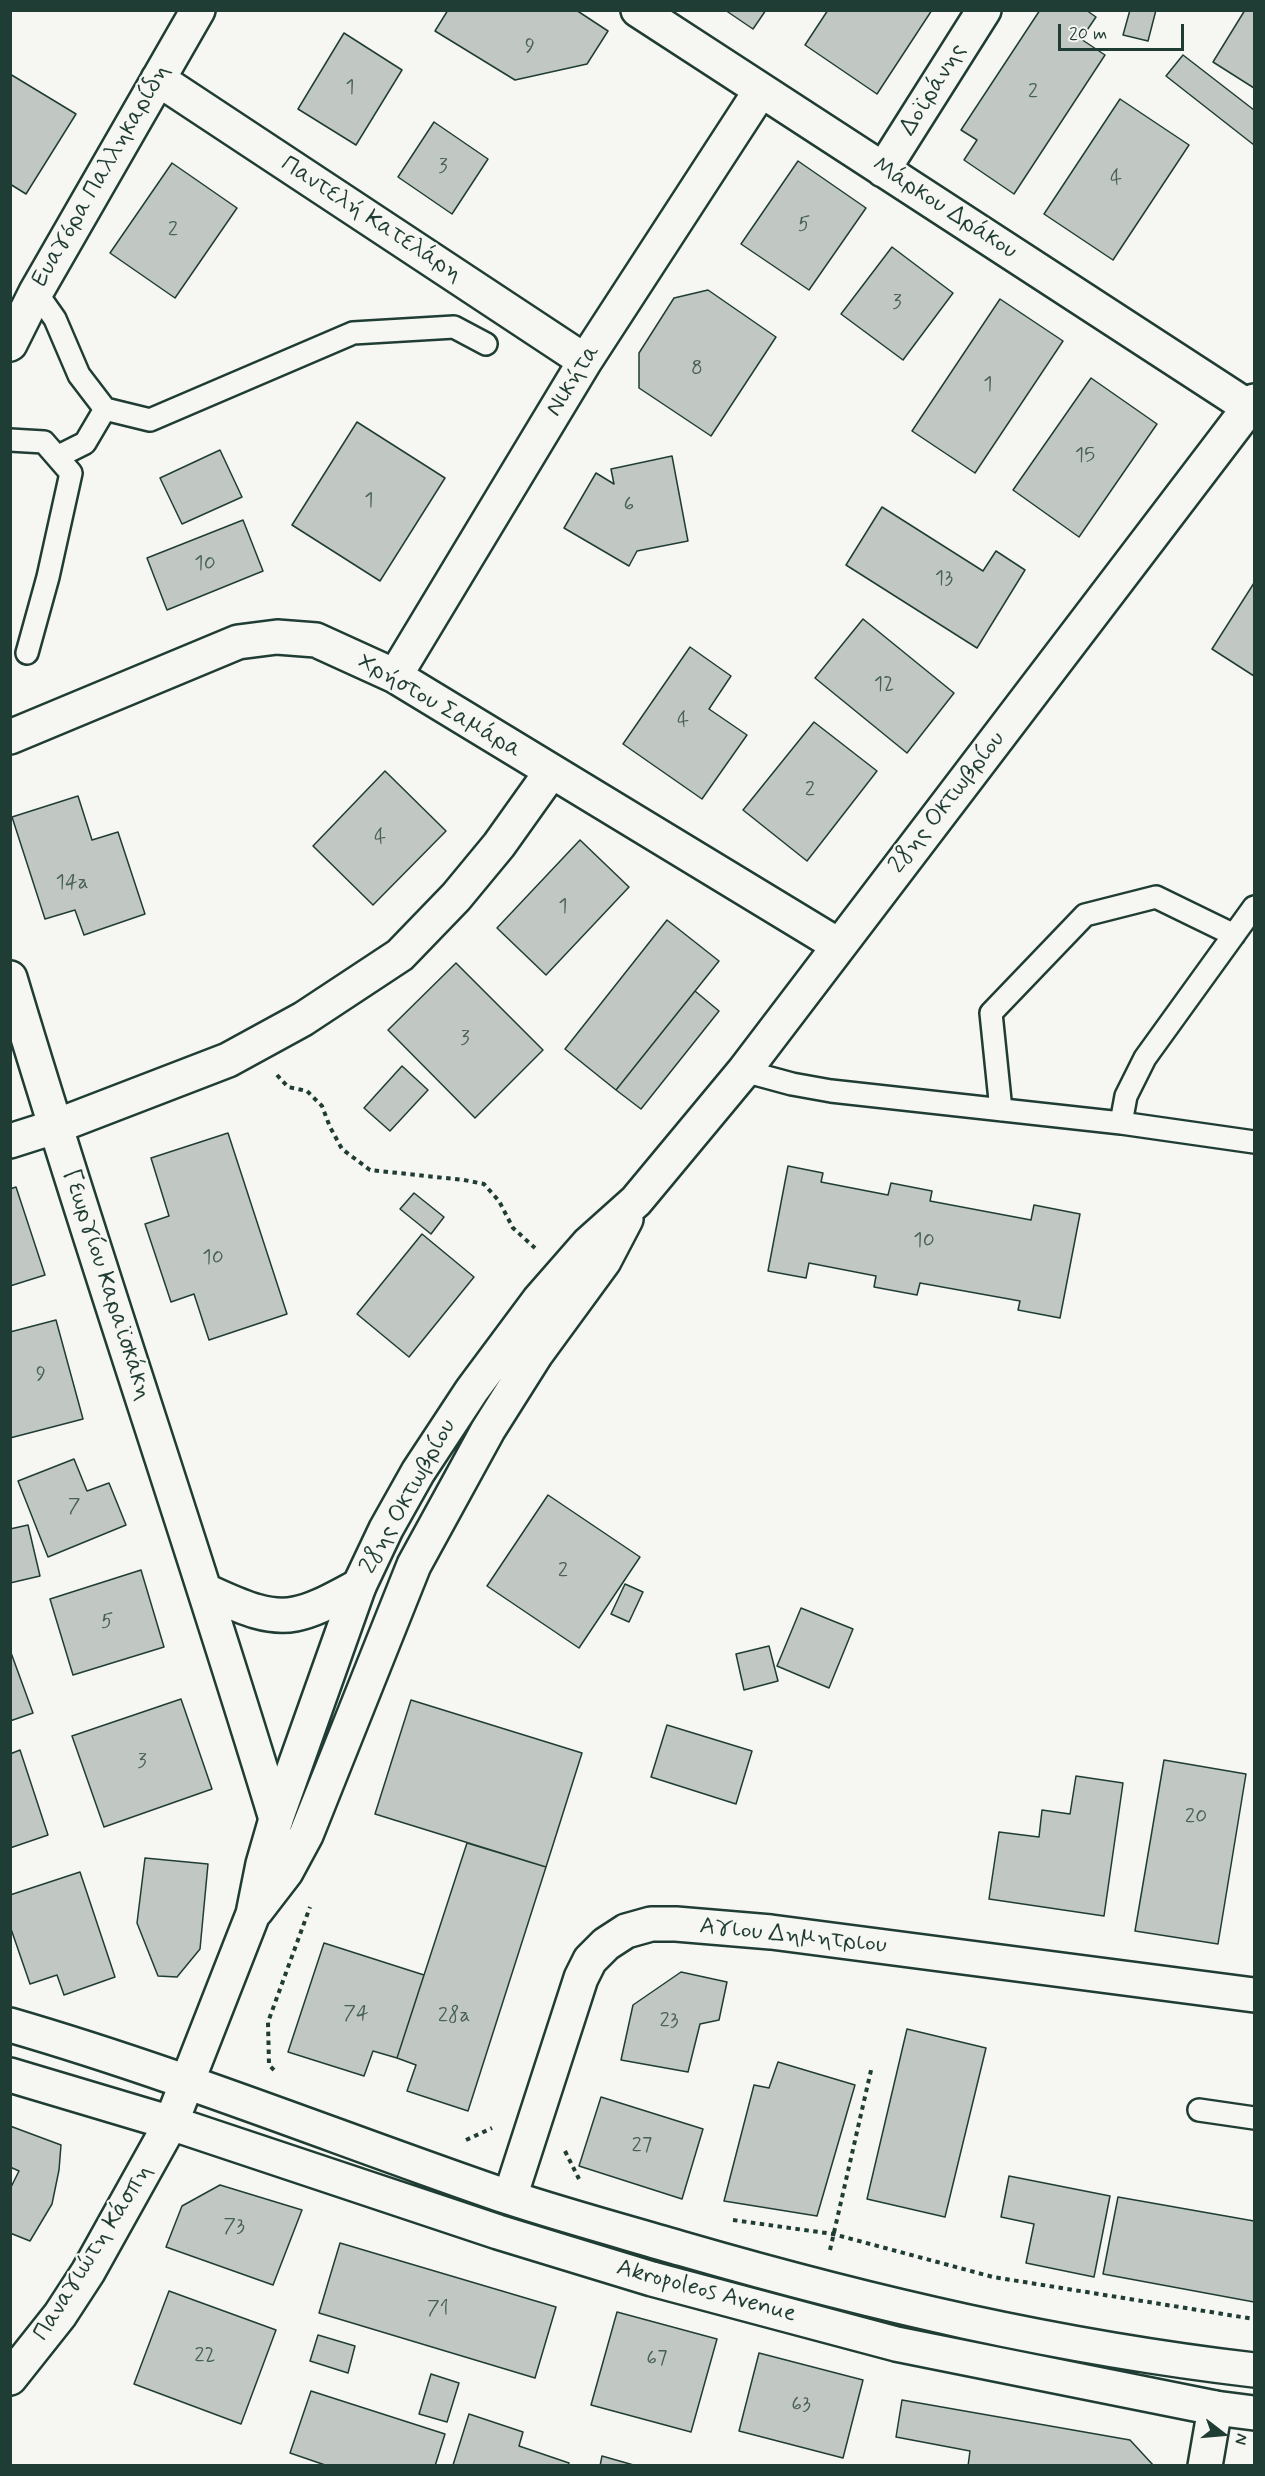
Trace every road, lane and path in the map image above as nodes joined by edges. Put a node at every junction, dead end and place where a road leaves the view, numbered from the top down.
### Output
1 (198, 10) edge
2 (638, 10) edge
3 (984, 10) edge
4 (158, 79) junction
5 (760, 90) junction
6 (883, 170) junction
7 (36, 292) junction
8 (10, 344) edge
9 (486, 344) dead end
10 (585, 361) junction
11 (1252, 405) edge
12 (105, 409) junction
13 (10, 440) edge
14 (57, 457) junction
15 (27, 653) dead end
16 (395, 676) junction
17 (10, 737) edge
18 (551, 772) junction
19 (1254, 907) edge
20 (1234, 935) junction
21 (838, 945) junction
22 (10, 978) edge
23 (259, 1044) junction
24 (744, 1071) junction
25 (1001, 1110) junction
26 (1121, 1123) junction
27 (54, 1126) junction
28 (10, 1141) edge
29 (1254, 1142) edge
30 (636, 1201) junction
31 (562, 1273) junction
32 (359, 1586) junction
33 (206, 1591) junction
34 (276, 1819) junction
35 (312, 1902) dead end
36 (253, 1914) junction
37 (1254, 1995) edge
38 (10, 2025) edge
39 (872, 2066) dead end
40 (10, 2075) edge
41 (189, 2082) junction
42 (1199, 2110) dead end
43 (276, 2113) junction
44 (1254, 2118) edge
45 (171, 2123) junction
46 (531, 2130) junction
47 (458, 2143) dead end
48 (581, 2182) dead end
49 (510, 2197) junction
50 (725, 2219) dead end
51 (833, 2234) junction
52 (821, 2289) junction
53 (1254, 2319) edge
54 (1254, 2370) edge
55 (10, 2378) edge
56 (1215, 2408) junction
57 (1254, 2413) edge
58 (1205, 2466) edge

1 - 4 street, Ευαγόρα Παλληκαρίδη
2 - 5 street, Μάρκου Δράκου
3 - 6 street, Δοϊράνης
4 - 7 street, Ευαγόρα Παλληκαρίδη
4 - 10 street, Παντελή Κατελάρη
5 - 6 street, Μάρκου Δράκου
5 - 10 street, Νικήτα
6 - 11 street, Μάρκου Δράκου
7 - 8 street, Ευαγόρα Παλληκαρίδη
7 - 12 lane
9 - 12 lane
10 - 16 street, Νικήτα
11 - 21 street, 28ης Οκτωβρίου
12 - 14 lane
13 - 14 lane
14 - 15 lane
16 - 17 street, Χρήστου Σαμάρα
16 - 18 street, Χρήστου Σαμάρα
18 - 21 street, Χρήστου Σαμάρα
18 - 23 street
19 - 20 lane
20 - 25 lane
20 - 26 lane
21 - 24 street, 28ης Οκτωβρίου
22 - 27 street, Γεωργίου Καραϊσκάκη
23 - 27 street
23 - 31 path
24 - 25 lane
24 - 30 street, 28ης Οκτωβρίου
25 - 26 lane
26 - 29 lane
27 - 28 street
27 - 33 street, Γεωργίου Καραϊσκάκη
30 - 31 street, 28ης Οκτωβρίου
30 - 36 street, 28ης Οκτωβρίου
31 - 32 street, 28ης Οκτωβρίου
32 - 33 street
32 - 34 street, 28ης Οκτωβρίου
33 - 34 street, Γεωργίου Καραϊσκάκη
34 - 36 street, 28ης Οκτωβρίου
35 - 43 path
36 - 41 street, 28ης Οκτωβρίου
37 - 46 street, Αγιου Δημητριου
38 - 41 street, Akropoleos Avenue
39 - 51 path
40 - 45 street, Akropoleos Avenue
41 - 43 street, Akropoleos Avenue
41 - 45 street, Παναγιώτη Κάσπη
42 - 44 lane
43 - 49 street, Akropoleos Avenue
45 - 55 street, Παναγιώτη Κάσπη
45 - 56 street, Akropoleos Avenue
46 - 47 path
46 - 48 path
46 - 49 street, Αγιου Δημητριου
49 - 52 street, Akropoleos Avenue
50 - 51 path
51 - 52 path
51 - 53 path
52 - 54 street, Akropoleos Avenue
56 - 57 street, Akropoleos Avenue
56 - 58 street

